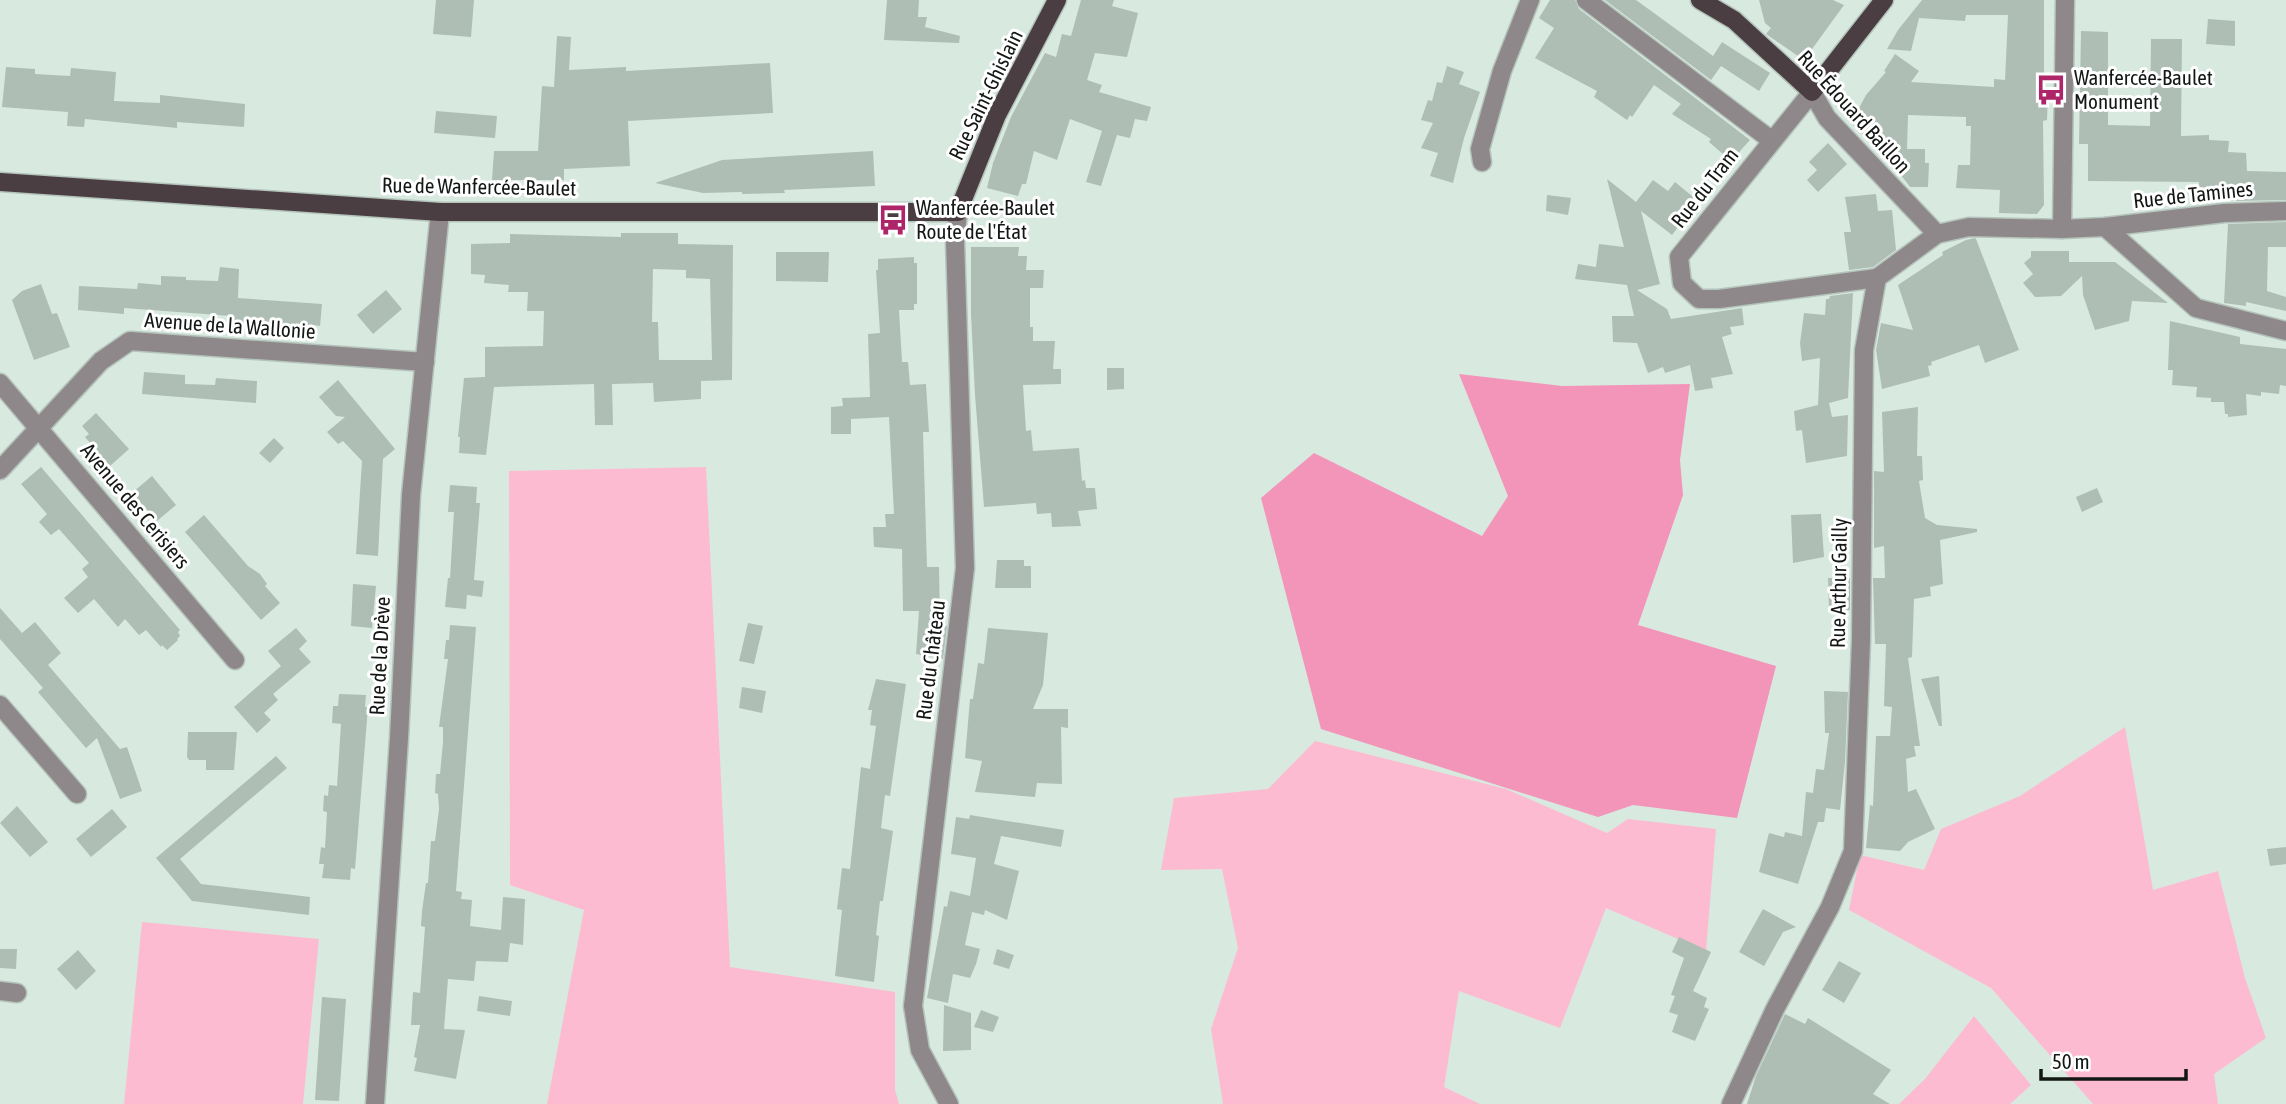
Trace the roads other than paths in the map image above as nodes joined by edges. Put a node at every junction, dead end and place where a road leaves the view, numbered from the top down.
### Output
1 (1058, 0) edge
2 (1530, 0) edge
3 (1586, 0) edge
4 (1700, 0) edge
5 (1884, 0) edge
6 (2066, 0) edge
7 (1812, 92) junction
8 (1771, 140) junction
9 (1482, 162) dead end
10 (0, 182) edge
11 (2286, 211) edge
12 (440, 212) junction
13 (958, 212) junction
14 (2105, 227) junction
15 (2062, 229) junction
16 (1937, 234) junction
17 (1877, 278) junction
18 (2286, 331) edge
19 (425, 362) junction
20 (0, 383) edge
21 (40, 428) junction
22 (0, 470) edge
23 (235, 660) dead end
24 (0, 705) edge
25 (77, 794) dead end
26 (375, 1104) edge
27 (948, 1104) edge
28 (1731, 1104) edge

1 - 13 main road, Rue Saint-Ghislain
2 - 9 street
3 - 8 street
4 - 7 main road, Rue Édouard Baillon
5 - 7 main road, Rue du Tram
6 - 15 street
7 - 8 street, Rue du Tram
7 - 16 street, Rue Édouard Baillon
8 - 17 street, Rue du Tram
10 - 12 main road, Rue de Wanfercée-Baulet
11 - 14 street, Rue de Tamines
12 - 13 main road, Rue de Wanfercée-Baulet
12 - 19 street, Rue de la Drève
13 - 27 street, Rue du Château
14 - 15 street
14 - 18 street
15 - 16 street
16 - 17 street
17 - 28 street, Rue Arthur Gailly
19 - 21 street, Avenue de la Wallonie
19 - 26 street, Rue de la Drève
20 - 21 street, Avenue des Cerisiers
21 - 22 street, Avenue de la Wallonie
21 - 23 street, Avenue des Cerisiers
24 - 25 street

